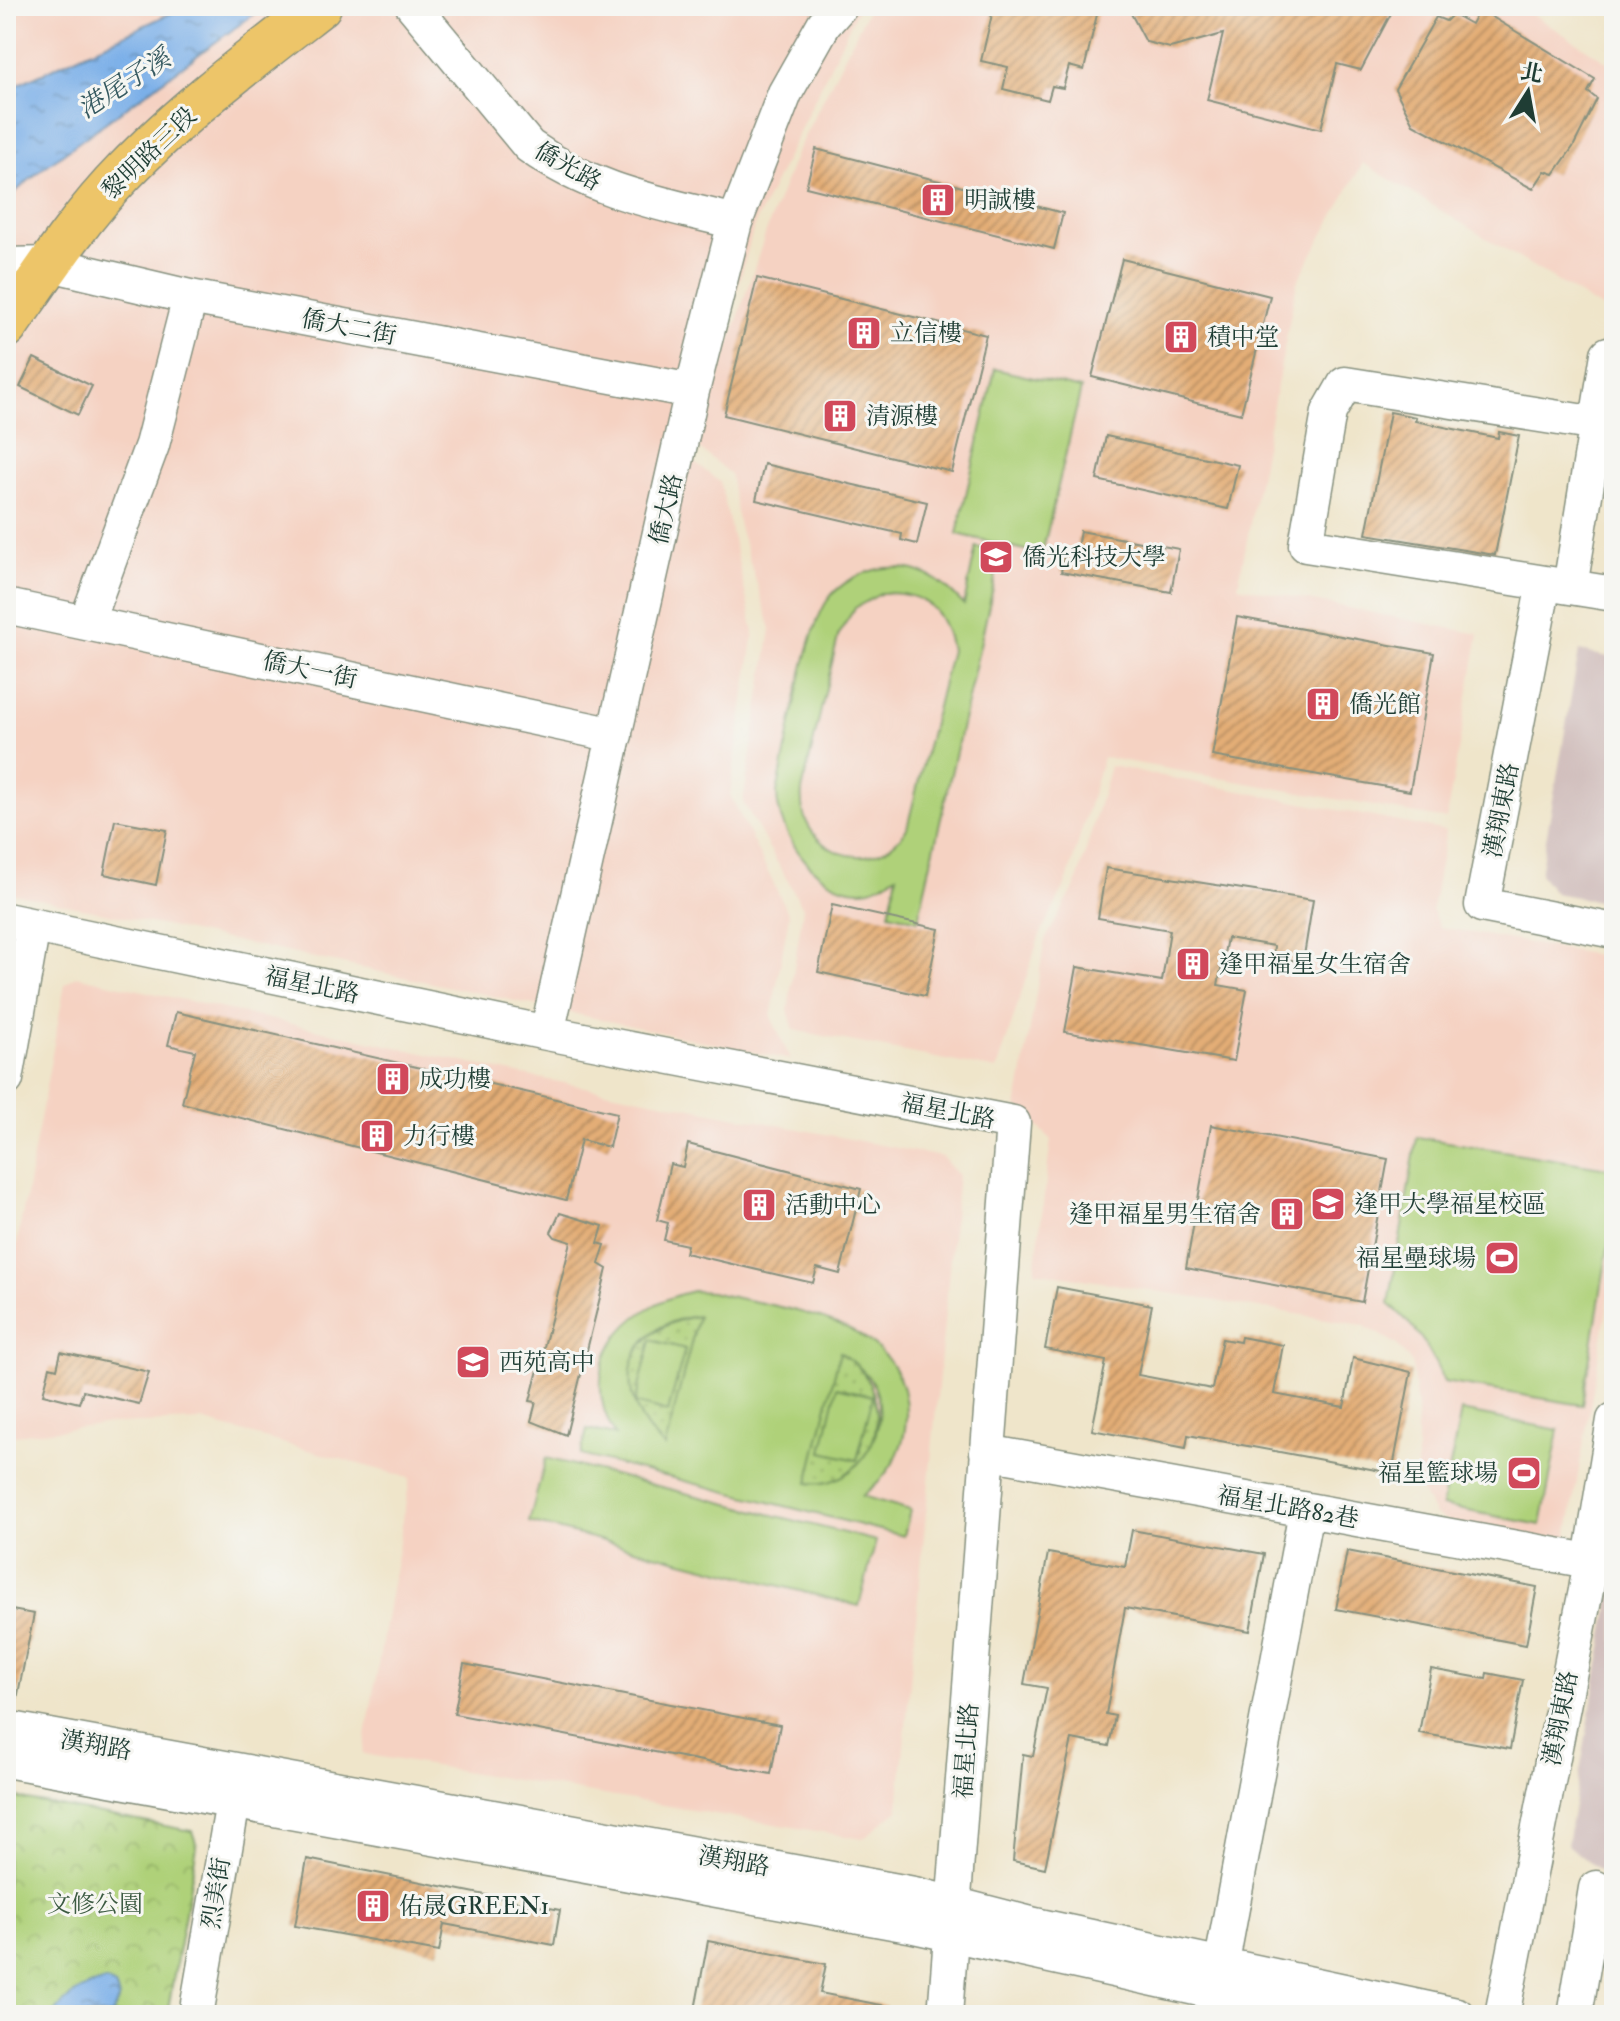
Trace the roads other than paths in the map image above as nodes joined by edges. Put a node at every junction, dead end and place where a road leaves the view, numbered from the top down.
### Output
1 (320, 6) edge
2 (413, 6) edge
3 (840, 6) edge
4 (735, 222) junction
5 (50, 264) junction
6 (6, 265) edge
7 (190, 297) junction
8 (6, 327) edge
9 (1608, 354) dead end
10 (692, 391) junction
11 (1597, 424) junction
12 (1557, 585) junction
13 (1614, 594) edge
14 (6, 606) edge
15 (86, 623) junction
16 (615, 735) junction
17 (20, 923) edge
18 (1614, 931) edge
19 (547, 1033) junction
20 (6, 1079) edge
21 (1614, 1420) edge
22 (987, 1452) junction
23 (1306, 1511) junction
24 (1589, 1561) junction
25 (6, 1728) edge
26 (6, 1760) edge
27 (235, 1786) junction
28 (1596, 1888) dead end
29 (952, 1920) junction
30 (1219, 1978) junction
31 (196, 2015) edge
32 (945, 2015) edge
33 (1318, 2015) edge
34 (1457, 2015) edge
35 (1502, 2015) edge
36 (1575, 2015) edge

1 - 5 main road, 黎明路三段
2 - 4 street, 僑光路
3 - 4 street, 僑大路
4 - 10 street, 僑大路
5 - 6 street, 僑大二街
5 - 7 street, 僑大二街
5 - 8 main road, 黎明路三段
7 - 10 street, 僑大二街
7 - 15 street
9 - 11 street
10 - 16 street, 僑大路
11 - 12 street
11 - 12 street
12 - 13 street
12 - 18 street, 漢翔東路
14 - 15 street, 僑大一街
15 - 16 street, 僑大一街
16 - 19 street, 僑大路
17 - 19 street, 福星北路
17 - 20 street
19 - 22 street, 福星北路
21 - 24 street, 漢翔東路
22 - 23 street, 福星北路82巷
22 - 29 street, 福星北路
23 - 24 street, 福星北路82巷
23 - 30 street
24 - 35 street, 漢翔東路
25 - 27 street, 漢翔路
26 - 27 street, 漢翔路
27 - 29 street, 漢翔路
27 - 31 street, 烈美街
28 - 36 street
29 - 30 street, 漢翔路
29 - 32 street, 福星北路
30 - 33 street, 漢翔路
30 - 34 street, 漢翔路

